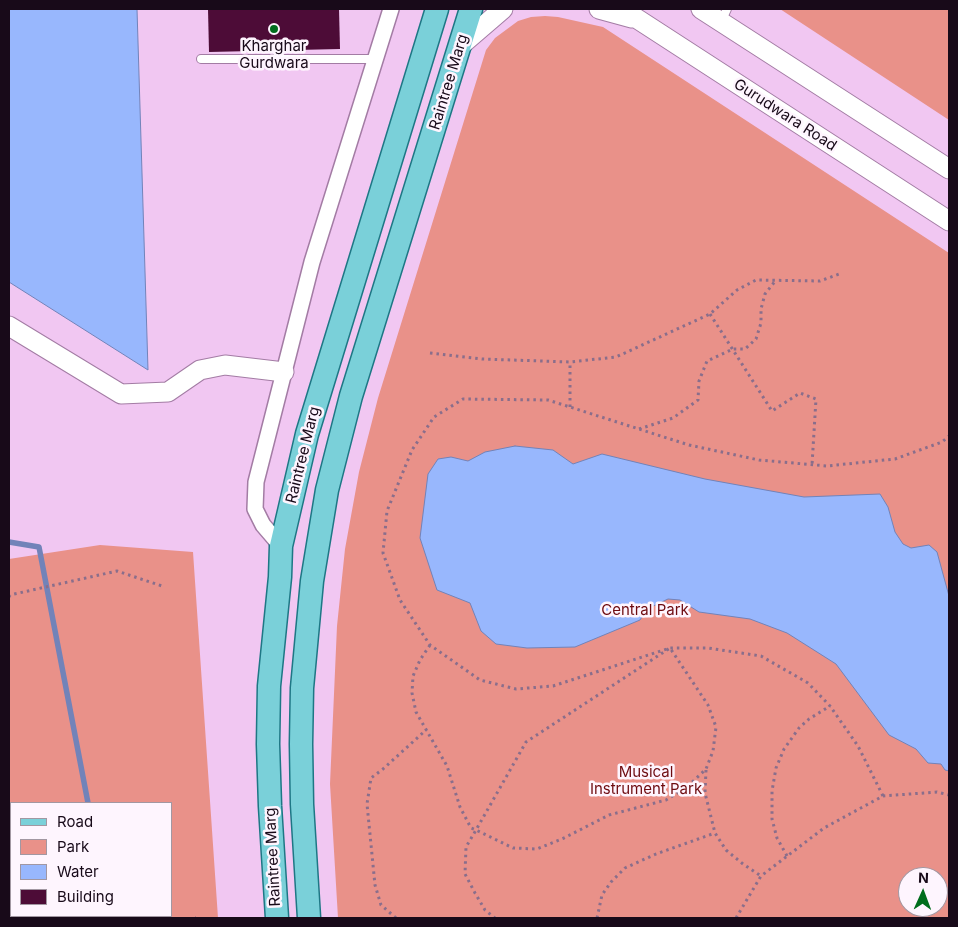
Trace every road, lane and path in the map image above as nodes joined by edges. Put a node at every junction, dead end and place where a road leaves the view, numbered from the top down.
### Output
1 (391, 9) edge
2 (437, 9) edge
3 (471, 9) edge
4 (503, 9) edge
5 (598, 9) edge
6 (622, 9) edge
7 (701, 9) edge
8 (724, 15) edge
9 (638, 20) junction
10 (460, 46) junction
11 (201, 59) dead end
12 (375, 59) junction
13 (949, 170) edge
14 (949, 221) edge
15 (842, 273) dead end
16 (776, 280) junction
17 (710, 314) junction
18 (9, 326) edge
19 (733, 349) junction
20 (430, 353) dead end
21 (570, 362) junction
22 (284, 372) junction
23 (570, 407) junction
24 (639, 428) junction
25 (949, 436) edge
26 (812, 465) junction
27 (281, 546) junction
28 (162, 586) dead end
29 (9, 597) edge
30 (430, 645) junction
31 (670, 648) junction
32 (830, 706) junction
33 (426, 730) junction
34 (706, 769) junction
35 (949, 795) edge
36 (883, 796) junction
37 (476, 830) junction
38 (715, 833) junction
39 (787, 856) junction
40 (761, 876) junction
41 (276, 918) edge
42 (310, 918) edge
43 (396, 918) edge
44 (495, 918) edge
45 (597, 918) edge
46 (736, 918) edge

1 - 12 street
2 - 27 main road, Raintree Marg
3 - 10 main road, Raintree Marg
4 - 10 street
5 - 9 street
6 - 9 street, Gurudwara Road
7 - 8 street
8 - 13 street
9 - 14 street, Gurudwara Road
10 - 42 main road, Raintree Marg
11 - 12 lane
12 - 22 street
15 - 16 path
16 - 17 path
16 - 19 path
17 - 19 path
17 - 21 path
18 - 22 street
19 - 24 path
19 - 26 path
20 - 21 path
21 - 23 path
22 - 27 street
23 - 24 path
23 - 30 path
24 - 26 path
25 - 26 path
27 - 41 main road, Raintree Marg
28 - 29 path
30 - 31 path
30 - 33 path
31 - 32 path
31 - 34 path
31 - 37 path
32 - 36 path
32 - 39 path
33 - 37 path
33 - 43 path
34 - 37 path
34 - 38 path
35 - 36 path
36 - 39 path
37 - 44 path
38 - 40 path
38 - 45 path
39 - 40 path
40 - 46 path

